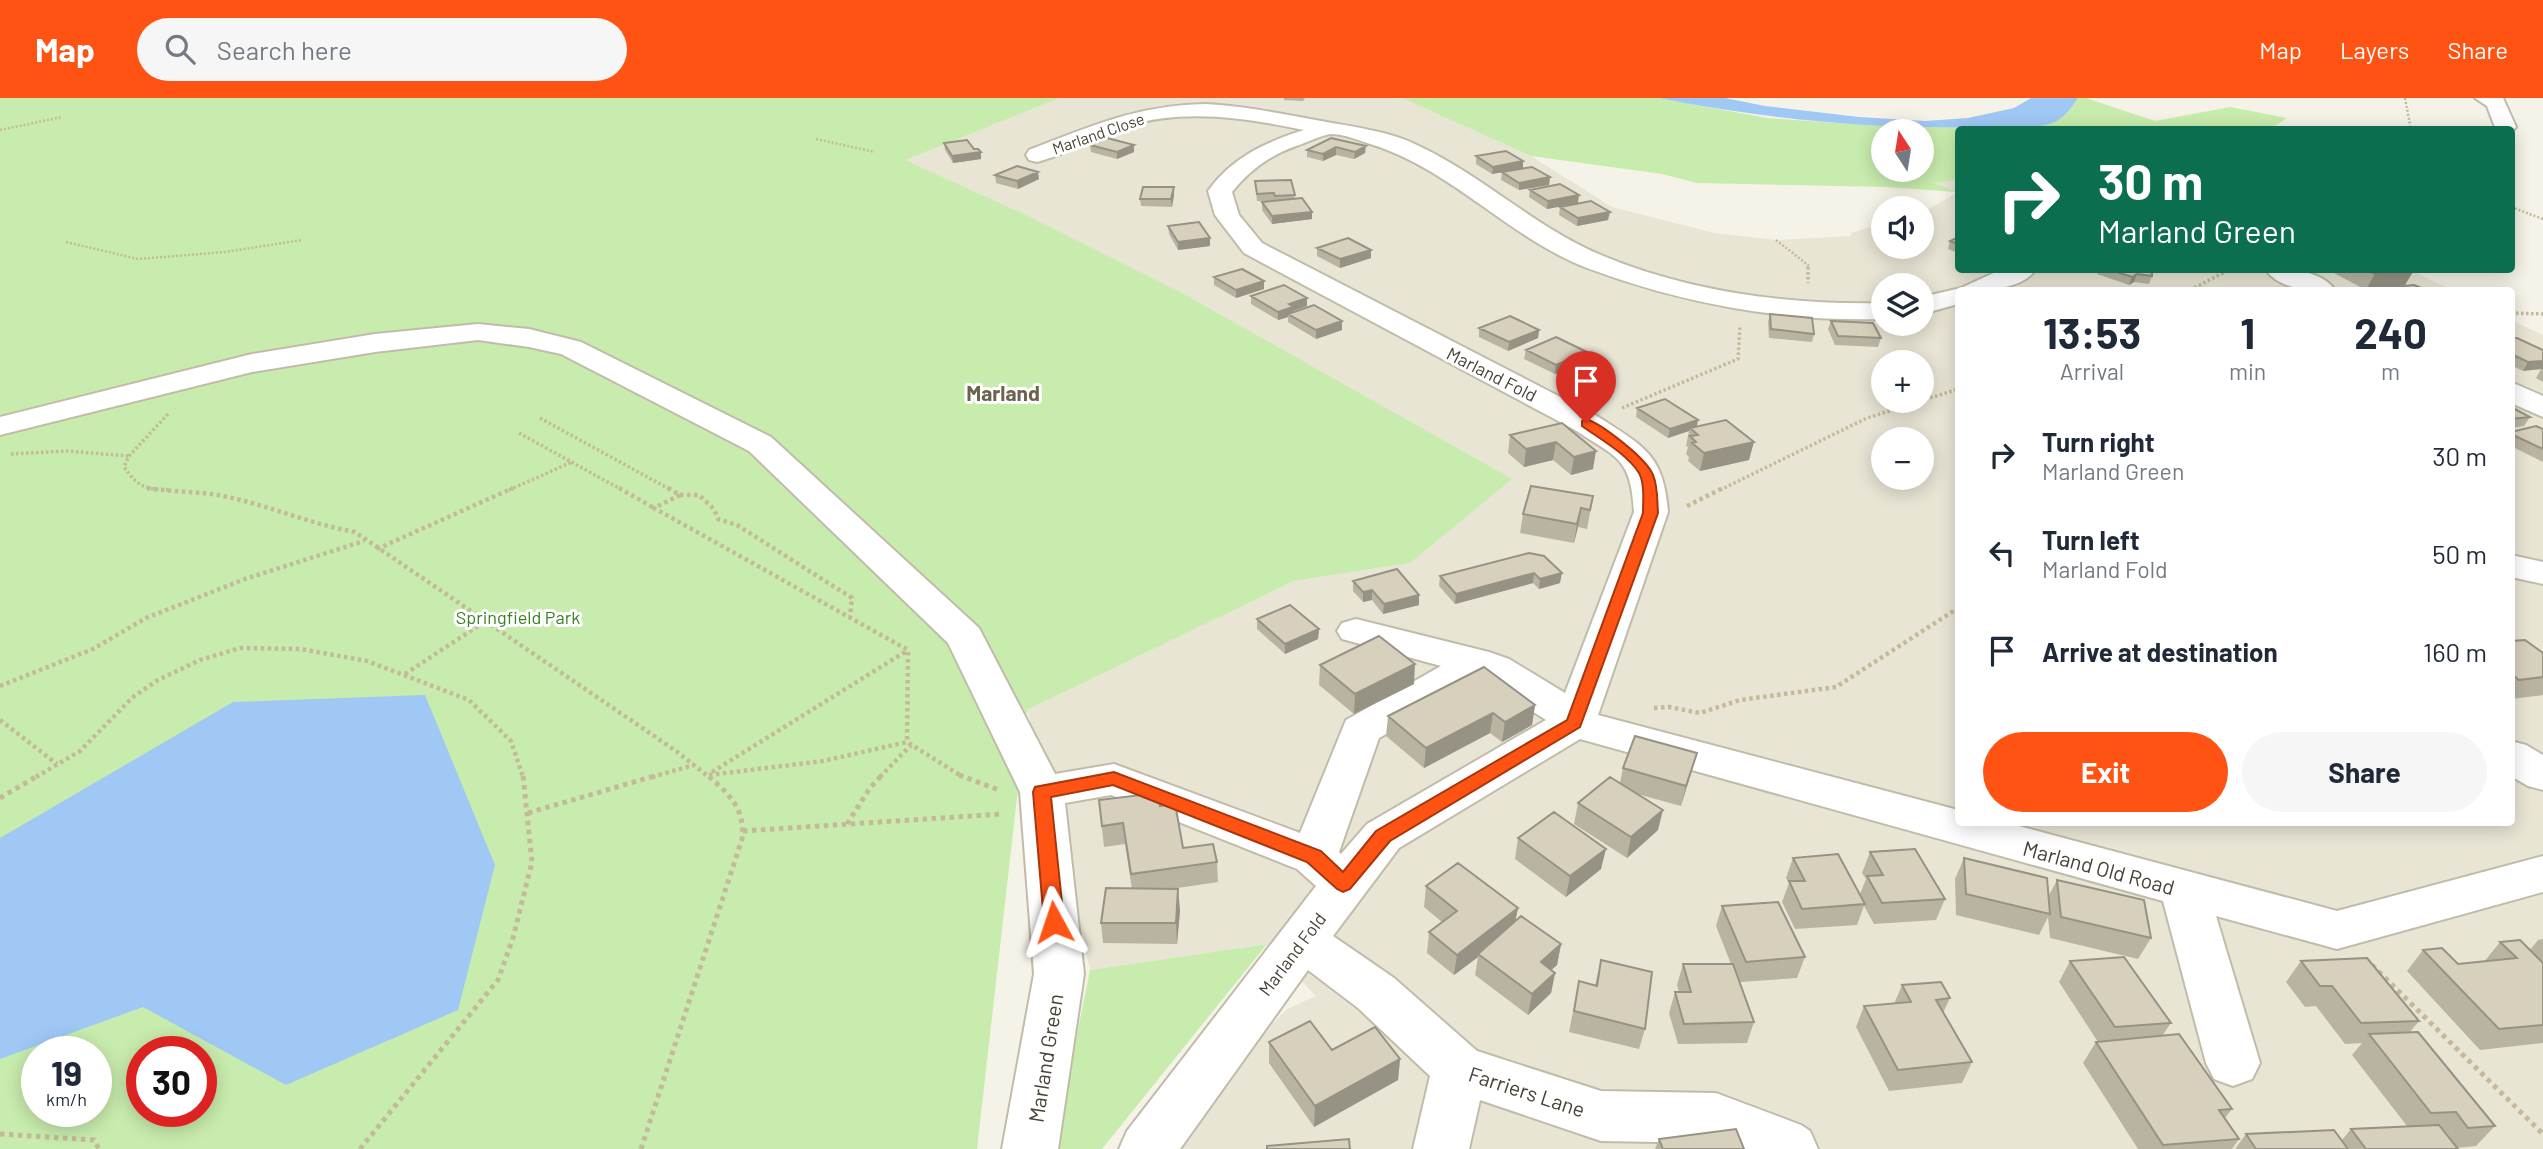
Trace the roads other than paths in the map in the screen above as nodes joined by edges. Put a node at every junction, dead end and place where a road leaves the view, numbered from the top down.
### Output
1 (2485, 98) edge
2 (2505, 126) edge
3 (1325, 128) junction
4 (1037, 155) dead end
5 (2015, 273) edge
6 (2285, 273) edge
7 (1980, 287) edge
8 (2316, 287) edge
9 (1955, 296) edge
10 (1934, 302) edge
11 (1871, 310) edge
12 (2515, 393) edge
13 (2543, 408) edge
14 (0, 426) edge
15 (2515, 567) edge
16 (2543, 573) edge
17 (1356, 631) dead end
18 (1475, 661) junction
19 (1574, 723) junction
20 (2515, 758) edge
21 (2543, 775) edge
22 (1027, 789) junction
23 (1329, 870) junction
24 (2543, 874) edge
25 (2184, 890) junction
26 (1301, 941) junction
27 (2233, 1063) dead end
28 (1459, 1069) junction
29 (1030, 1149) edge
30 (1147, 1149) edge
31 (1441, 1149) edge
32 (1790, 1149) edge

1 - 2 street
3 - 4 street, Marland Close
3 - 11 street
3 - 19 street, Marland Fold
5 - 7 street
6 - 8 street
9 - 10 street
12 - 13 street
14 - 22 street
15 - 16 street
17 - 18 street
18 - 19 street
18 - 23 street
19 - 23 street, Marland Fold
19 - 25 street, Marland Old Road
20 - 21 street
22 - 23 street
22 - 29 street, Marland Green
23 - 26 street, Marland Fold
24 - 25 street, Marland Old Road
25 - 27 street
26 - 28 street, Farriers Lane
26 - 30 street, Marland Fold
28 - 31 street
28 - 32 street, Farriers Lane

